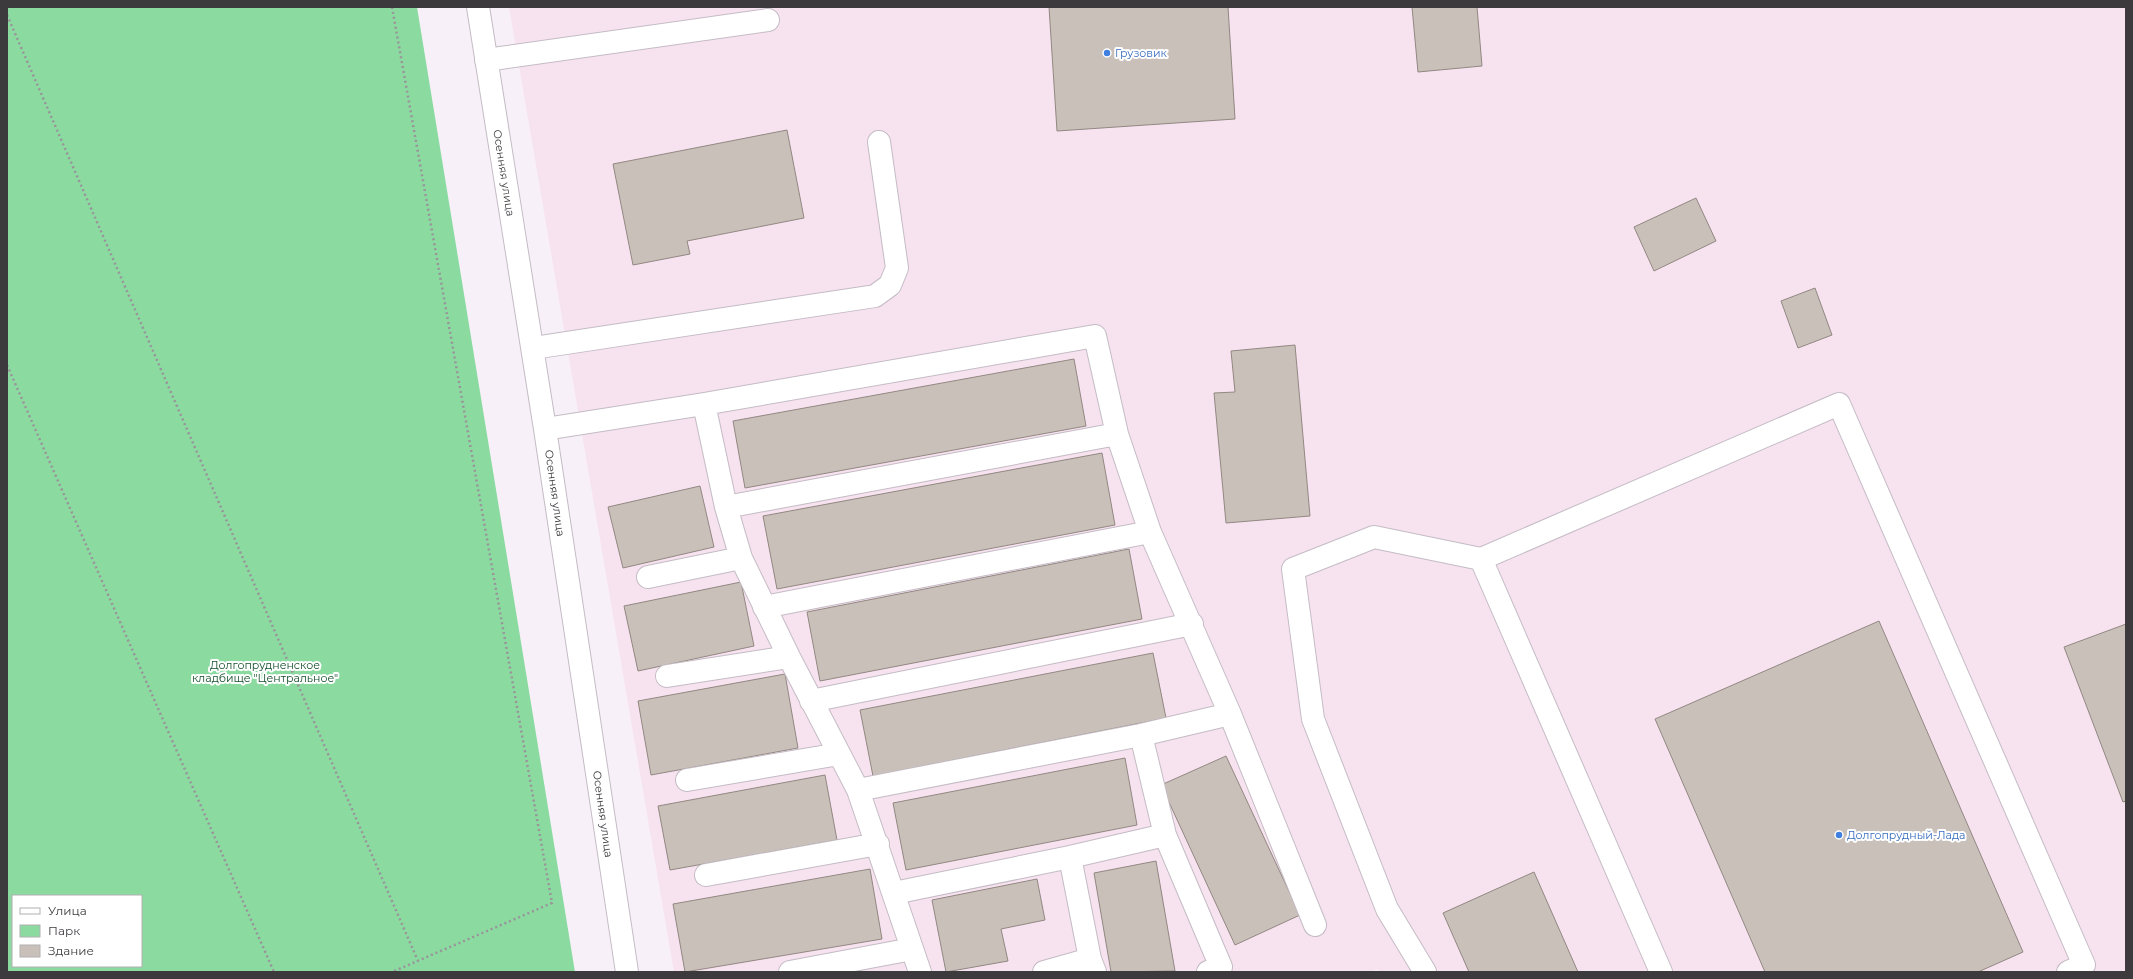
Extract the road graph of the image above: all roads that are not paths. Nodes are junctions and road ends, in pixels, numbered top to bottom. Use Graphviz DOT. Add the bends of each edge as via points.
graph roads {
  1 [pos="478,11"];
  2 [pos="768,20"];
  3 [pos="486,60"];
  4 [pos="879,142"];
  5 [pos="533,348"];
  6 [pos="704,404"];
  7 [pos="545,430"];
  8 [pos="1117,434"];
  9 [pos="726,507"];
  10 [pos="1150,532"];
  11 [pos="741,558"];
  12 [pos="1481,559"];
  13 [pos="648,578"];
  14 [pos="764,607"];
  15 [pos="1192,624"];
  16 [pos="789,657"];
  17 [pos="667,676"];
  18 [pos="811,701"];
  19 [pos="1230,714"];
  20 [pos="1141,735"];
  21 [pos="839,754"];
  22 [pos="687,780"];
  23 [pos="858,790"];
  24 [pos="1165,835"];
  25 [pos="878,844"];
  26 [pos="1070,857"];
  27 [pos="706,875"];
  28 [pos="894,892"];
  29 [pos="1315,925"];
  30 [pos="912,949"];
  31 [pos="1093,966"];
  32 [pos="627,972"];
  33 [pos="790,972"];
  34 [pos="920,972"];
  35 [pos="1044,972"];
  36 [pos="1208,972"];
  37 [pos="1425,972"];
  38 [pos="1661,972"];
  39 [pos="2068,972"];
  1 -- 3 [label="street, Осенняя улица"];
  2 -- 3 [label="street"];
  3 -- 5 [label="street, Осенняя улица"];
  4 -- 5 [label="street" via="897,268 890,285 875,296"];
  5 -- 7 [label="street, Осенняя улица"];
  6 -- 7 [label="street"];
  6 -- 8 [label="street" via="1095,336"];
  6 -- 9 [label="street"];
  7 -- 32 [label="street, Осенняя улица"];
  8 -- 9 [label="street"];
  8 -- 10 [label="street"];
  9 -- 11 [label="street"];
  10 -- 14 [label="street"];
  10 -- 15 [label="street"];
  11 -- 13 [label="street"];
  11 -- 14 [label="street"];
  12 -- 37 [label="street" via="1374,537 1293,569 1312,719 1387,909"];
  12 -- 38 [label="street"];
  12 -- 39 [label="street" via="1839,404 2084,965"];
  14 -- 16 [label="street"];
  15 -- 18 [label="street"];
  15 -- 19 [label="street"];
  16 -- 17 [label="street"];
  16 -- 18 [label="street"];
  18 -- 21 [label="street"];
  19 -- 20 [label="street"];
  19 -- 29 [label="street"];
  20 -- 23 [label="street"];
  20 -- 24 [label="street"];
  21 -- 22 [label="street"];
  21 -- 23 [label="street"];
  23 -- 25 [label="street"];
  24 -- 26 [label="street"];
  24 -- 36 [label="street" via="1221,967"];
  25 -- 27 [label="street"];
  25 -- 28 [label="street"];
  26 -- 28 [label="street"];
  26 -- 31 [label="street"];
  28 -- 30 [label="street"];
  30 -- 33 [label="street"];
  30 -- 34 [label="street"];
  31 -- 35 [label="street"];
}
